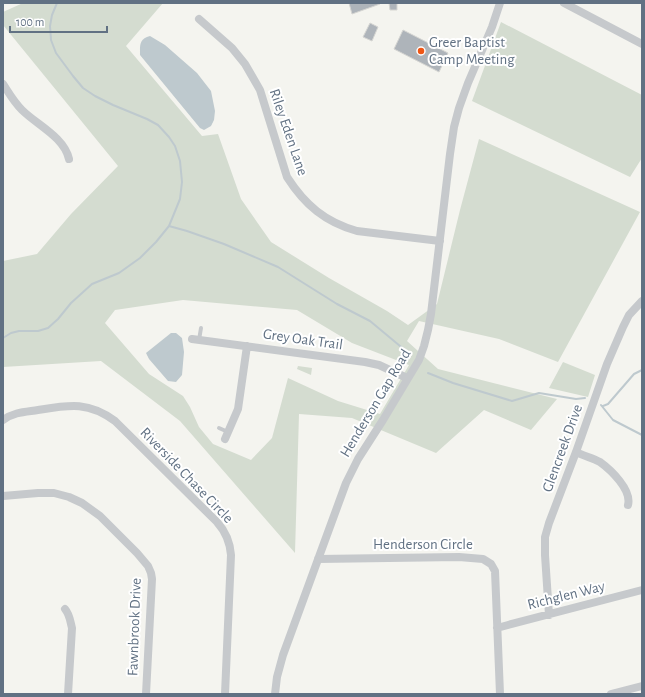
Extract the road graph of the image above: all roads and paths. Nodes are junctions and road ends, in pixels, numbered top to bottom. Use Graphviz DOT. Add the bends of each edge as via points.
graph roads {
  1 [pos="500,3"];
  2 [pos="564,3"];
  3 [pos="199,19"];
  4 [pos="642,43"];
  5 [pos="3,84"];
  6 [pos="69,159"];
  7 [pos="440,241"];
  8 [pos="642,301"];
  9 [pos="201,328"];
  10 [pos="196,339"];
  11 [pos="247,346"];
  12 [pos="407,378"];
  13 [pos="3,420"];
  14 [pos="219,428"];
  15 [pos="227,435"];
  16 [pos="576,452"];
  17 [pos="3,496"];
  18 [pos="628,505"];
  19 [pos="318,558"];
  20 [pos="642,590"];
  21 [pos="65,609"];
  22 [pos="549,614"];
  23 [pos="497,628"];
  24 [pos="642,686"];
  25 [pos="68,694"];
  26 [pos="146,694"];
  27 [pos="224,694"];
  28 [pos="275,694"];
  29 [pos="500,694"];
  30 [pos="611,694"];
  1 -- 7 [label="street, Henderson Gap Road" via="468,83 454,127"];
  2 -- 4 [label="street"];
  3 -- 7 [label="street, Riley Eden Lane" via="232,48 245,64 260,90 287,177 294,189 319,214 357,231"];
  5 -- 6 [label="street" via="20,108 61,143 68,152"];
  7 -- 12 [label="street, Henderson Gap Road" via="428,330 419,360"];
  8 -- 16 [label="street, Glencreek Drive" via="622,327"];
  9 -- 10 [label="lane"];
  10 -- 11 [label="street, Grey Oak Trail"];
  11 -- 12 [label="street, Grey Oak Trail" via="365,362 379,365"];
  11 -- 15 [label="street" via="238,409"];
  12 -- 19 [label="street, Henderson Gap Road" via="350,473"];
  13 -- 27 [label="street, Riverside Chase Circle" via="19,412 64,406 90,408 99,412 114,421 223,529 229,540 231,555"];
  14 -- 15 [label="lane"];
  16 -- 18 [label="street" via="598,462 613,474 624,487"];
  16 -- 22 [label="street, Glencreek Drive" via="544,537"];
  17 -- 26 [label="street, Fawnbrook Drive" via="47,492 76,499 100,516 148,566 152,579"];
  19 -- 23 [label="street, Henderson Circle" via="459,557 486,560 495,571"];
  19 -- 28 [label="street, Henderson Gap Road" via="283,655"];
  20 -- 22 [label="street, Richglen Way"];
  21 -- 25 [label="street" via="72,628"];
  22 -- 23 [label="street, Richglen Way"];
  23 -- 29 [label="street, Henderson Circle"];
  24 -- 30 [label="street"];
}
